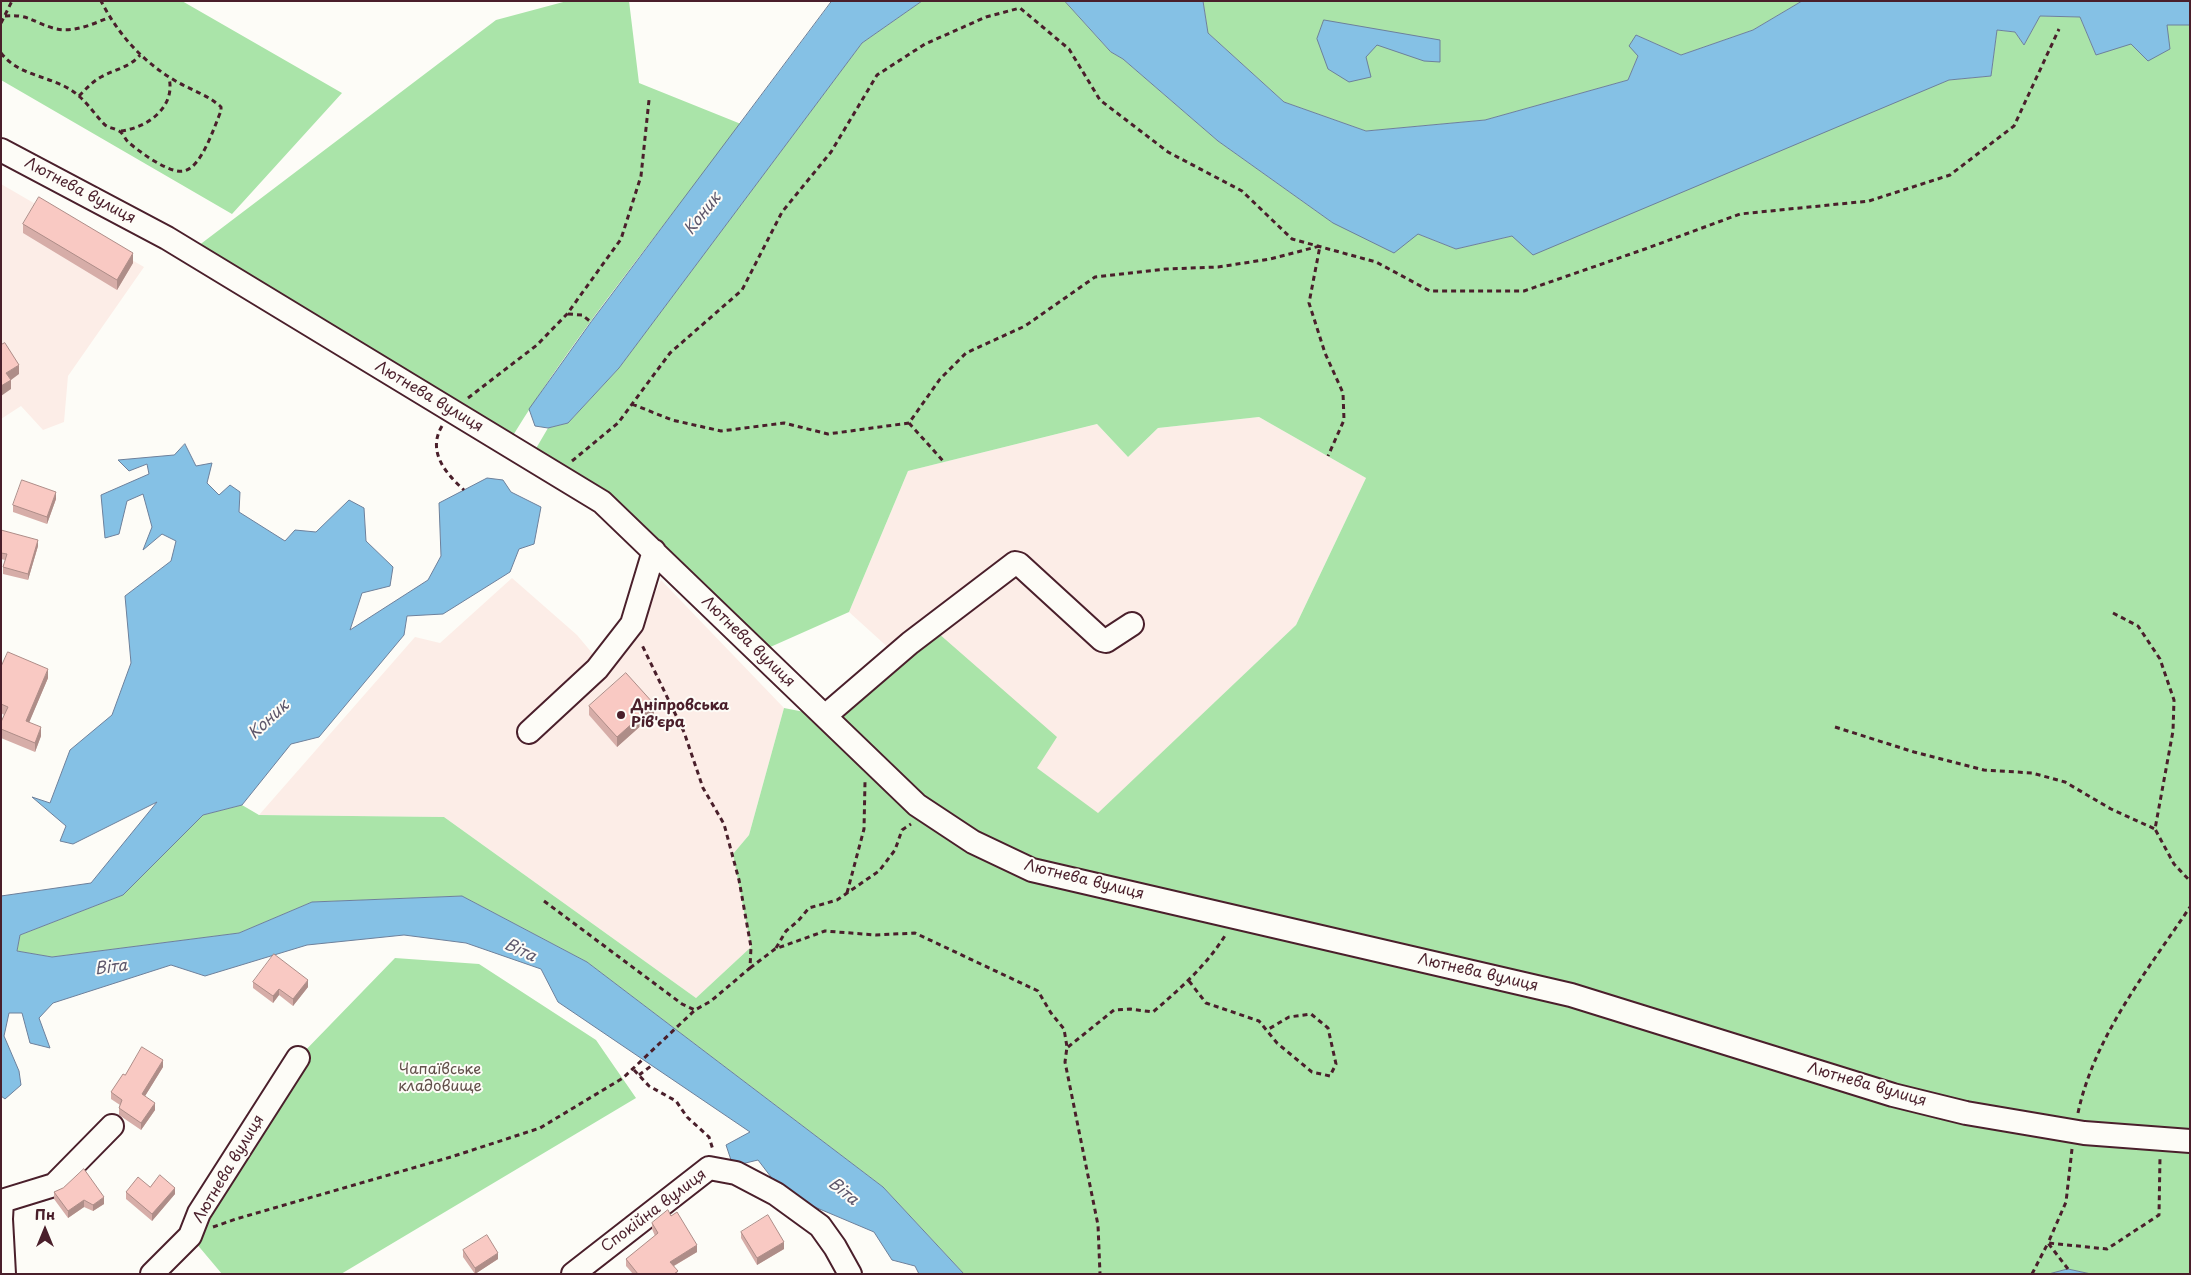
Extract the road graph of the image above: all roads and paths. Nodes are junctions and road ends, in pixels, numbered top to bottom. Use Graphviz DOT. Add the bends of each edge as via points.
graph roads {
  1 [pos="12,1"];
  2 [pos="101,1"];
  3 [pos="4,16"];
  4 [pos="110,17"];
  5 [pos="1,23"];
  6 [pos="2059,29"];
  7 [pos="1,53"];
  8 [pos="140,55"];
  9 [pos="169,77"];
  10 [pos="79,96"];
  11 [pos="649,100"];
  12 [pos="120,131"];
  13 [pos="1,150"];
  14 [pos="1320,246"];
  15 [pos="567,314"];
  16 [pos="591,322"];
  17 [pos="632,404"];
  18 [pos="451,410"];
  19 [pos="909,423"];
  20 [pos="1328,456"];
  21 [pos="944,462"];
  22 [pos="556,474"];
  23 [pos="464,490"];
  24 [pos="654,551"];
  25 [pos="2113,613"];
  26 [pos="632,624"];
  27 [pos="1132,624"];
  28 [pos="825,716"];
  29 [pos="1835,728"];
  30 [pos="529,732"];
  31 [pos="866,755"];
  32 [pos="942,822"];
  33 [pos="2155,829"];
  34 [pos="2190,882"];
  35 [pos="847,894"];
  36 [pos="544,901"];
  37 [pos="2190,907"];
  38 [pos="1238,916"];
  39 [pos="775,949"];
  40 [pos="750,968"];
  41 [pos="1189,981"];
  42 [pos="695,1010"];
  43 [pos="1267,1030"];
  44 [pos="1067,1047"];
  45 [pos="298,1058"];
  46 [pos="651,1066"];
  47 [pos="634,1070"];
  48 [pos="639,1075"];
  49 [pos="112,1126"];
  50 [pos="2074,1132"];
  51 [pos="2158,1139"];
  52 [pos="2190,1141"];
  53 [pos="709,1168"];
  54 [pos="1,1219"];
  55 [pos="190,1236"];
  56 [pos="2048,1243"];
  57 [pos="2068,1269"];
  58 [pos="4,1274"];
  59 [pos="152,1274"];
  60 [pos="573,1274"];
  61 [pos="850,1274"];
  62 [pos="1100,1274"];
  63 [pos="2032,1274"];
  1 -- 3 [label="path"];
  2 -- 4 [label="path"];
  3 -- 4 [label="path" via="28,17 54,29 65,30"];
  3 -- 5 [label="path"];
  4 -- 8 [label="path" via="124,39"];
  6 -- 14 [label="path" via="2014,126 1950,175 1869,201 1740,214 1524,291 1430,291 1376,262"];
  7 -- 10 [label="path" via="9,63 67,87"];
  8 -- 9 [label="path"];
  8 -- 10 [label="path" via="132,64 91,84"];
  9 -- 12 [label="path" via="170,96 157,115 137,128"];
  9 -- 12 [label="path" via="222,106 195,166 177,172 168,169 127,141"];
  10 -- 12 [label="path" via="106,126"];
  11 -- 15 [label="path" via="641,176 621,239"];
  13 -- 18 [label="street, Лютнева вулиця" via="167,238"];
  14 -- 17 [label="path" via="1292,239 1242,191 1168,152 1100,100 1069,49 1020,8 986,17 925,44 877,75 831,152 782,212 742,290 670,353"];
  14 -- 19 [label="path" via="1270,259 1218,267 1095,277 1025,326 966,353 940,379"];
  14 -- 20 [label="path" via="1309,303 1325,353 1343,393 1344,420"];
  15 -- 16 [label="path" via="582,315"];
  15 -- 18 [label="path" via="537,345"];
  17 -- 19 [label="path" via="672,420 721,431 784,423 828,434"];
  17 -- 22 [label="path" via="618,423"];
  18 -- 22 [label="street, Лютнева вулиця"];
  18 -- 23 [label="path" via="438,432 435,451 450,478"];
  19 -- 21 [label="path"];
  22 -- 24 [label="street, Лютнева вулиця" via="602,502"];
  24 -- 26 [label="street"];
  24 -- 28 [label="street, Лютнева вулиця"];
  25 -- 33 [label="path" via="2138,626 2160,659 2174,700 2173,731"];
  26 -- 30 [label="street" via="597,669"];
  26 -- 40 [label="path" via="684,732 703,788 724,824 751,947"];
  27 -- 28 [label="street" via="1106,641 1102,640 1019,564 1015,564 910,643"];
  28 -- 31 [label="street, Лютнева вулиця"];
  29 -- 33 [label="path" via="1984,770 2032,773 2066,782 2111,809"];
  31 -- 32 [label="street, Лютнева вулиця" via="917,805"];
  31 -- 35 [label="path" via="864,829"];
  32 -- 35 [label="path" via="927,826 919,822 902,830 895,850 879,871"];
  32 -- 38 [label="street, Лютнева вулиця" via="973,842 1032,870"];
  33 -- 34 [label="path" via="2174,864"];
  35 -- 39 [label="path" via="809,908 786,931"];
  36 -- 42 [label="path" via="682,1004"];
  37 -- 50 [label="path" via="2118,1016 2084,1085"];
  38 -- 41 [label="path" via="1213,955"];
  38 -- 50 [label="street, Лютнева вулиця" via="1571,995 1893,1095 1966,1113"];
  39 -- 40 [label="path"];
  39 -- 44 [label="path" via="825,931 915,934 1038,991 1064,1029"];
  40 -- 42 [label="path" via="711,1001"];
  41 -- 43 [label="path" via="1206,1003 1259,1021"];
  41 -- 44 [label="path" via="1153,1012 1114,1010"];
  42 -- 47 [label="path"];
  43 -- 43 [label="path" via="1312,1072 1330,1076 1336,1064 1328,1028 1311,1014 1289,1017"];
  44 -- 62 [label="path" via="1065,1062 1098,1225"];
  45 -- 55 [label="street, Лютнева вулиця" via="199,1214"];
  46 -- 48 [label="path"];
  47 -- 48 [label="path"];
  47 -- 55 [label="path" via="540,1128 442,1160 236,1219"];
  48 -- 53 [label="path" via="649,1086 676,1101 687,1117 709,1137 713,1151"];
  49 -- 54 [label="street" via="54,1185 2,1201"];
  50 -- 51 [label="street, Лютнева вулиця"];
  50 -- 56 [label="path" via="2066,1202"];
  51 -- 52 [label="street, Лютнева вулиця"];
  51 -- 56 [label="path" via="2159,1216 2107,1249"];
  53 -- 60 [label="street, Спокійна вулиця"];
  53 -- 61 [label="street, Спокійна вулиця" via="736,1174 776,1194 820,1226"];
  54 -- 58 [label="street"];
  55 -- 59 [label="street, Лютнева вулиця"];
  56 -- 57 [label="path"];
  56 -- 63 [label="path"];
}
